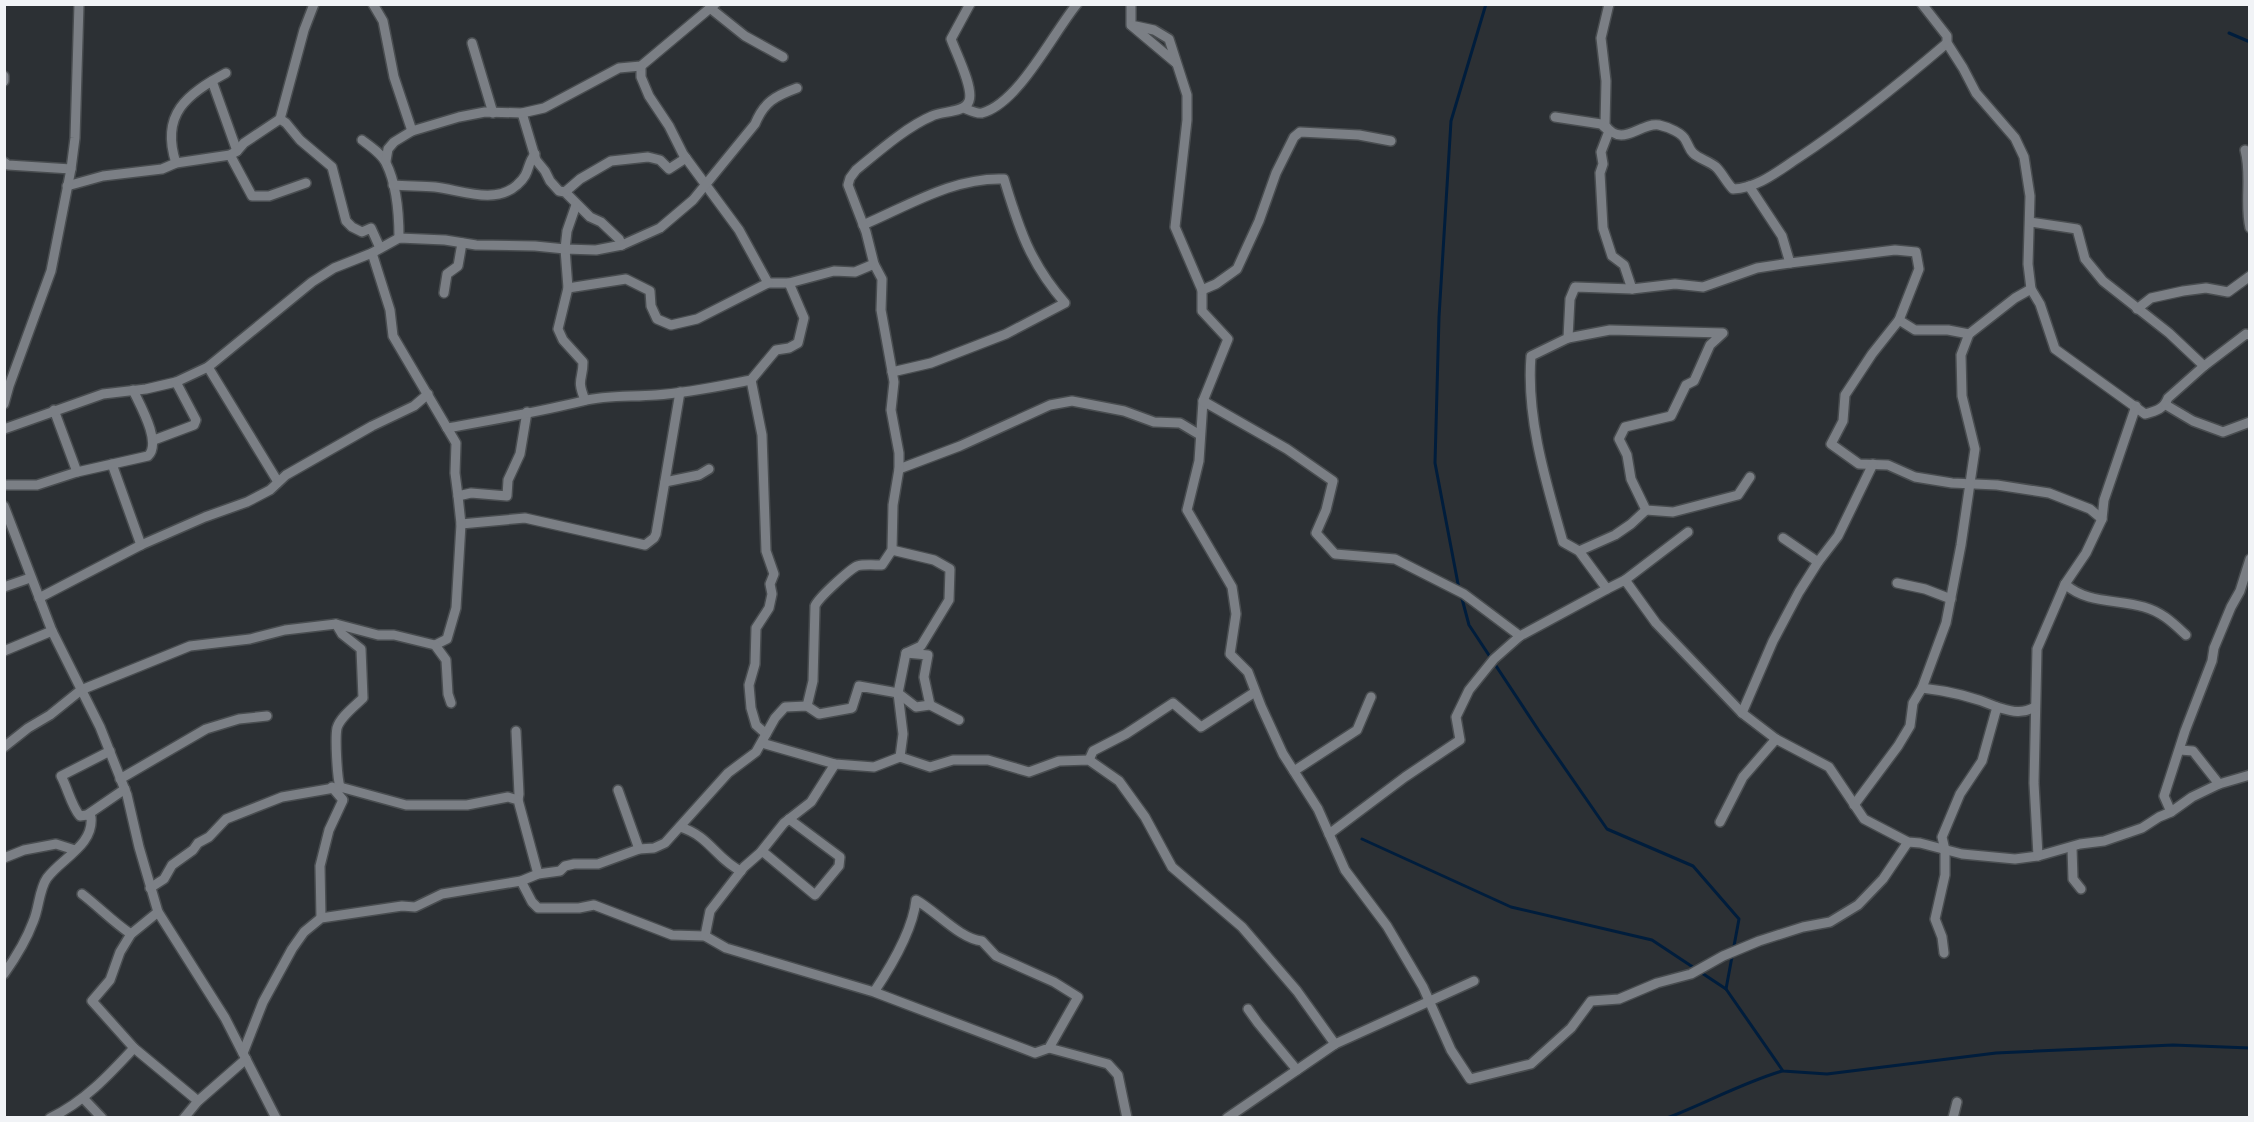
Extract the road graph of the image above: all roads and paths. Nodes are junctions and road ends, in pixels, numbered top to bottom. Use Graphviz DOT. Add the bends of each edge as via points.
graph roads {
  1 [pos="79,4"];
  2 [pos="314,4"];
  3 [pos="373,4"];
  4 [pos="970,4"];
  5 [pos="1077,4"];
  6 [pos="1131,4"];
  7 [pos="1609,4"];
  8 [pos="1922,4"];
  9 [pos="712,7"];
  10 [pos="1131,25"];
  11 [pos="472,43"];
  12 [pos="1947,43"];
  13 [pos="783,57"];
  14 [pos="1176,63"];
  15 [pos="641,66"];
  16 [pos="226,73"];
  17 [pos="4,76"];
  18 [pos="4,81"];
  19 [pos="212,81"];
  20 [pos="797,88"];
  21 [pos="964,108"];
  22 [pos="493,113"];
  23 [pos="522,113"];
  24 [pos="1555,117"];
  25 [pos="280,119"];
  26 [pos="1609,130"];
  27 [pos="412,131"];
  28 [pos="363,140"];
  29 [pos="1391,141"];
  30 [pos="2245,150"];
  31 [pos="234,153"];
  32 [pos="535,154"];
  33 [pos="686,158"];
  34 [pos="386,161"];
  35 [pos="4,162"];
  36 [pos="176,162"];
  37 [pos="71,169"];
  38 [pos="306,183"];
  39 [pos="705,184"];
  40 [pos="393,185"];
  41 [pos="67,186"];
  42 [pos="1749,186"];
  43 [pos="565,192"];
  44 [pos="576,205"];
  45 [pos="2030,222"];
  46 [pos="863,225"];
  47 [pos="2250,228"];
  48 [pos="399,238"];
  49 [pos="462,243"];
  50 [pos="622,245"];
  51 [pos="565,249"];
  52 [pos="376,251"];
  53 [pos="1790,263"];
  54 [pos="874,264"];
  55 [pos="2250,276"];
  56 [pos="768,283"];
  57 [pos="789,283"];
  58 [pos="568,288"];
  59 [pos="1632,289"];
  60 [pos="2031,289"];
  61 [pos="1202,290"];
  62 [pos="444,293"];
  63 [pos="2137,309"];
  64 [pos="1899,320"];
  65 [pos="1970,334"];
  66 [pos="2250,335"];
  67 [pos="1568,338"];
  68 [pos="2204,366"];
  69 [pos="208,368"];
  70 [pos="892,372"];
  71 [pos="752,380"];
  72 [pos="176,382"];
  73 [pos="7,387"];
  74 [pos="133,390"];
  75 [pos="680,393"];
  76 [pos="428,394"];
  77 [pos="585,400"];
  78 [pos="1203,401"];
  79 [pos="4,404"];
  80 [pos="2166,405"];
  81 [pos="2136,406"];
  82 [pos="54,410"];
  83 [pos="527,412"];
  84 [pos="2250,422"];
  85 [pos="447,428"];
  86 [pos="4,429"];
  87 [pos="1200,435"];
  88 [pos="154,440"];
  89 [pos="112,464"];
  90 [pos="1873,464"];
  91 [pos="709,469"];
  92 [pos="899,469"];
  93 [pos="77,472"];
  94 [pos="1750,477"];
  95 [pos="278,482"];
  96 [pos="665,482"];
  97 [pos="1970,484"];
  98 [pos="4,485"];
  99 [pos="458,496"];
  100 [pos="4,506"];
  101 [pos="1647,510"];
  102 [pos="2102,519"];
  103 [pos="461,524"];
  104 [pos="1688,532"];
  105 [pos="1783,538"];
  106 [pos="141,545"];
  107 [pos="892,550"];
  108 [pos="1579,551"];
  109 [pos="2250,559"];
  110 [pos="1818,562"];
  111 [pos="30,578"];
  112 [pos="1625,580"];
  113 [pos="1897,583"];
  114 [pos="2065,584"];
  115 [pos="4,587"];
  116 [pos="1607,590"];
  117 [pos="39,598"];
  118 [pos="1951,599"];
  119 [pos="336,624"];
  120 [pos="52,631"];
  121 [pos="2186,635"];
  122 [pos="1520,636"];
  123 [pos="435,645"];
  124 [pos="4,651"];
  125 [pos="906,653"];
  126 [pos="1922,688"];
  127 [pos="81,690"];
  128 [pos="1255,692"];
  129 [pos="898,693"];
  130 [pos="1371,697"];
  131 [pos="451,703"];
  132 [pos="930,705"];
  133 [pos="807,706"];
  134 [pos="1997,707"];
  135 [pos="2035,707"];
  136 [pos="1742,713"];
  137 [pos="267,716"];
  138 [pos="959,720"];
  139 [pos="516,731"];
  140 [pos="764,738"];
  141 [pos="1776,739"];
  142 [pos="4,747"];
  143 [pos="2180,750"];
  144 [pos="110,751"];
  145 [pos="900,757"];
  146 [pos="1089,760"];
  147 [pos="835,764"];
  148 [pos="1293,771"];
  149 [pos="2248,775"];
  150 [pos="120,779"];
  151 [pos="2219,784"];
  152 [pos="2250,786"];
  153 [pos="336,787"];
  154 [pos="125,789"];
  155 [pos="618,790"];
  156 [pos="518,800"];
  157 [pos="1854,806"];
  158 [pos="2171,812"];
  159 [pos="87,815"];
  160 [pos="789,819"];
  161 [pos="1720,822"];
  162 [pos="680,827"];
  163 [pos="1329,834"];
  164 [pos="1908,842"];
  165 [pos="2072,848"];
  166 [pos="639,849"];
  167 [pos="75,850"];
  168 [pos="1945,850"];
  169 [pos="762,851"];
  170 [pos="2038,856"];
  171 [pos="4,858"];
  172 [pos="741,871"];
  173 [pos="538,874"];
  174 [pos="521,881"];
  175 [pos="150,888"];
  176 [pos="2081,889"];
  177 [pos="82,894"];
  178 [pos="158,912"];
  179 [pos="321,918"];
  180 [pos="131,934"];
  181 [pos="705,936"];
  182 [pos="1944,953"];
  183 [pos="4,975"];
  184 [pos="1474,981"];
  185 [pos="874,992"];
  186 [pos="1428,1001"];
  187 [pos="1248,1009"];
  188 [pos="1335,1044"];
  189 [pos="134,1048"];
  190 [pos="1049,1048"];
  191 [pos="245,1056"];
  192 [pos="1297,1070"];
  193 [pos="83,1098"];
  194 [pos="198,1101"];
  195 [pos="1957,1102"];
  196 [pos="50,1118"];
  197 [pos="102,1118"];
  198 [pos="184,1118"];
  199 [pos="276,1118"];
  200 [pos="1127,1118"];
  201 [pos="1227,1118"];
  202 [pos="1953,1118"];
  1 -- 37 [label="street"];
  2 -- 25 [label="street"];
  3 -- 27 [label="street" via="383,21 394,77"];
  4 -- 21 [label="street" via="951,39 969,87 970,99"];
  5 -- 21 [label="street" via="1047,49 1000,103 982,113"];
  6 -- 10 [label="street"];
  7 -- 26 [label="street" via="1601,38 1606,81 1604,117"];
  8 -- 12 [label="street" via="1947,36"];
  9 -- 13 [label="street" via="745,36"];
  9 -- 15 [label="street"];
  10 -- 14 [label="street"];
  10 -- 14 [label="street" via="1154,30 1169,39"];
  11 -- 22 [label="street"];
  12 -- 42 [label="street" via="1831,136"];
  12 -- 45 [label="street" via="1976,93 2015,138 2024,157"];
  14 -- 61 [label="street" via="1187,94 1187,120 1175,227"];
  15 -- 23 [label="street" via="619,68 544,108"];
  15 -- 33 [label="street" via="640,77 649,96"];
  16 -- 19 [label="street"];
  17 -- 18 [label="street"];
  19 -- 31 [label="street"];
  19 -- 36 [label="street" via="177,109 171,146"];
  20 -- 39 [label="street" via="761,109 755,124"];
  21 -- 46 [label="street" via="922,120 856,170 848,185"];
  22 -- 23 [label="street"];
  22 -- 27 [label="street" via="459,117"];
  23 -- 32 [label="street"];
  24 -- 26 [label="street" via="1601,124"];
  25 -- 31 [label="street"];
  25 -- 52 [label="street" via="332,167 346,221 362,232 371,228"];
  26 -- 42 [label="street" via="1627,135 1655,125 1675,131 1686,139 1695,155 1716,167 1733,189"];
  26 -- 59 [label="street" via="1601,152 1603,228 1612,256 1624,265"];
  27 -- 34 [label="street" via="394,142"];
  28 -- 34 [label="street"];
  29 -- 61 [label="street" via="1300,132 1276,173 1236,269"];
  30 -- 47 [label="street" via="2249,165"];
  31 -- 36 [label="street"];
  31 -- 38 [label="street" via="252,196 269,196"];
  32 -- 40 [label="street" via="528,174 502,194"];
  32 -- 43 [label="street" via="550,181"];
  33 -- 39 [label="street"];
  33 -- 43 [label="street" via="669,169 660,160 648,158 611,161"];
  34 -- 40 [label="street"];
  35 -- 37 [label="street"];
  36 -- 41 [label="street" via="162,169 103,176"];
  37 -- 41 [label="street"];
  39 -- 50 [label="street" via="693,200 660,228"];
  39 -- 56 [label="street" via="739,230"];
  40 -- 48 [label="street"];
  41 -- 73 [label="street" via="51,271"];
  42 -- 53 [label="street" via="1782,236"];
  43 -- 44 [label="street"];
  44 -- 50 [label="street" via="601,222"];
  44 -- 51 [label="street"];
  45 -- 60 [label="street"];
  45 -- 63 [label="street" via="2077,229 2085,259 2103,281"];
  46 -- 54 [label="street"];
  46 -- 70 [label="street" via="924,196 982,178 1004,179 1035,263 1065,303 1006,334 931,363"];
  48 -- 49 [label="street"];
  48 -- 52 [label="street"];
  49 -- 51 [label="street"];
  49 -- 62 [label="street" via="458,266 447,274"];
  50 -- 51 [label="street" via="596,250"];
  51 -- 58 [label="street"];
  52 -- 69 [label="street" via="334,268 298,292"];
  52 -- 76 [label="street" via="393,336"];
  53 -- 59 [label="street" via="1757,267 1703,287 1675,284"];
  53 -- 64 [label="street" via="1895,250 1916,252 1919,269"];
  54 -- 57 [label="street" via="855,272 834,271"];
  54 -- 70 [label="street" via="882,279 881,310"];
  55 -- 63 [label="street" via="2228,292 2206,288 2183,291 2151,298"];
  56 -- 57 [label="street"];
  56 -- 58 [label="street" via="697,319 671,325 657,319 650,291 626,279"];
  57 -- 71 [label="street" via="804,318 798,343 776,350"];
  58 -- 77 [label="street" via="558,329 583,362 579,382"];
  59 -- 67 [label="street" via="1575,287 1570,299"];
  60 -- 65 [label="street"];
  60 -- 81 [label="street" via="2055,349"];
  61 -- 78 [label="street" via="1202,311 1228,339"];
  63 -- 68 [label="street"];
  64 -- 65 [label="street" via="1915,330"];
  64 -- 90 [label="street" via="1845,395 1843,421 1831,444 1859,464"];
  65 -- 97 [label="street" via="1961,365 1962,396 1975,449"];
  66 -- 68 [label="street" via="2246,334"];
  67 -- 101 [label="street" via="1610,330 1723,333 1710,345 1694,381 1686,385 1671,416 1625,427 1619,439 1631,479"];
  67 -- 108 [label="street" via="1531,356 1528,385 1547,485 1563,542"];
  68 -- 80 [label="street" via="2168,398"];
  69 -- 72 [label="street"];
  69 -- 95 [label="street"];
  70 -- 92 [label="street" via="891,410"];
  71 -- 75 [label="street"];
  71 -- 140 [label="street" via="762,435 766,551 774,574 769,608 756,628 755,664 749,685 751,708"];
  72 -- 74 [label="street"];
  72 -- 88 [label="street" via="195,425"];
  73 -- 79 [label="street"];
  74 -- 82 [label="street" via="103,394"];
  74 -- 88 [label="street"];
  75 -- 77 [label="street"];
  75 -- 96 [label="street"];
  76 -- 85 [label="street"];
  76 -- 95 [label="street" via="414,406 348,439"];
  77 -- 83 [label="street"];
  78 -- 87 [label="street"];
  78 -- 122 [label="street" via="1287,449 1333,481 1317,533 1335,554 1395,559 1460,593"];
  80 -- 81 [label="street" via="2145,414"];
  80 -- 84 [label="street" via="2223,432"];
  81 -- 102 [label="street" via="2104,500"];
  82 -- 86 [label="street"];
  82 -- 93 [label="street"];
  83 -- 85 [label="street"];
  83 -- 99 [label="street" via="507,496"];
  85 -- 99 [label="street" via="456,442"];
  87 -- 92 [label="street" via="1180,423 1154,422 1124,411 1072,401 1050,405"];
  87 -- 128 [label="street" via="1199,460 1187,510 1232,587 1236,614 1230,654 1248,672"];
  88 -- 89 [label="street" via="148,456"];
  89 -- 93 [label="street"];
  89 -- 106 [label="street"];
  90 -- 97 [label="street" via="1888,465 1915,477"];
  90 -- 110 [label="street" via="1838,536"];
  91 -- 96 [label="street"];
  92 -- 107 [label="street"];
  93 -- 98 [label="street" via="37,485"];
  94 -- 101 [label="street" via="1738,495 1673,512"];
  95 -- 106 [label="street" via="247,502"];
  96 -- 103 [label="street" via="656,534 645,545 525,518"];
  97 -- 102 [label="street" via="2049,493 2090,509"];
  97 -- 118 [label="street"];
  99 -- 103 [label="street"];
  100 -- 111 [label="street"];
  101 -- 108 [label="street" via="1615,535"];
  102 -- 114 [label="street"];
  103 -- 123 [label="street" via="456,608 447,639"];
  104 -- 112 [label="street"];
  105 -- 110 [label="street"];
  106 -- 117 [label="street"];
  107 -- 125 [label="street" via="934,560 950,569 950,600 921,646"];
  107 -- 133 [label="street" via="882,565 858,566 817,601 813,681"];
  108 -- 116 [label="street"];
  109 -- 143 [label="street" via="2214,648"];
  110 -- 136 [label="street" via="1773,641"];
  111 -- 115 [label="street"];
  111 -- 117 [label="street"];
  112 -- 116 [label="street"];
  112 -- 136 [label="street" via="1656,622"];
  113 -- 118 [label="street"];
  114 -- 121 [label="street" via="2074,592 2099,600 2144,607 2173,621"];
  114 -- 135 [label="street" via="2037,649"];
  116 -- 122 [label="street"];
  117 -- 120 [label="street"];
  118 -- 126 [label="street"];
  119 -- 123 [label="street"];
  119 -- 127 [label="street" via="183,648"];
  119 -- 153 [label="street" via="361,649 363,698 342,718 337,729"];
  120 -- 124 [label="street"];
  120 -- 127 [label="street"];
  122 -- 163 [label="street" via="1492,661 1469,690 1456,717 1460,740"];
  123 -- 131 [label="street" via="446,660"];
  125 -- 129 [label="street"];
  125 -- 132 [label="street" via="928,655 924,677"];
  126 -- 134 [label="street" via="1972,696"];
  126 -- 157 [label="street" via="1913,703 1910,726"];
  127 -- 142 [label="street"];
  127 -- 144 [label="street"];
  128 -- 146 [label="street" via="1202,727 1173,703 1093,751"];
  128 -- 148 [label="street"];
  129 -- 132 [label="street" via="916,707"];
  129 -- 133 [label="street" via="859,686 852,708 819,714"];
  129 -- 145 [label="street" via="903,734"];
  130 -- 148 [label="street" via="1357,730"];
  132 -- 138 [label="street"];
  133 -- 140 [label="street" via="784,707"];
  134 -- 135 [label="street" via="2019,713"];
  134 -- 168 [label="street" via="1982,761 1960,794 1942,837"];
  135 -- 170 [label="street"];
  136 -- 141 [label="street"];
  137 -- 150 [label="street" via="206,729"];
  139 -- 156 [label="street"];
  140 -- 147 [label="street"];
  140 -- 162 [label="street" via="756,752 728,772"];
  141 -- 157 [label="street" via="1829,767"];
  141 -- 161 [label="street" via="1743,777"];
  143 -- 151 [label="street" via="2193,751"];
  143 -- 158 [label="street" via="2164,796"];
  144 -- 150 [label="street"];
  144 -- 159 [label="street" via="61,776 73,807 80,816"];
  145 -- 146 [label="street" via="930,767 953,760 988,760 1029,772 1059,762"];
  145 -- 147 [label="street" via="874,768"];
  146 -- 188 [label="street" via="1119,781 1145,817 1172,867 1242,927 1298,990"];
  147 -- 160 [label="street" via="811,802"];
  148 -- 163 [label="street"];
  149 -- 151 [label="street"];
  149 -- 152 [label="street"];
  150 -- 154 [label="street"];
  151 -- 158 [label="street"];
  153 -- 156 [label="street" via="406,805 467,805 508,797"];
  153 -- 175 [label="street" via="282,797 226,819"];
  153 -- 179 [label="street" via="343,800 329,830 320,866"];
  154 -- 159 [label="street"];
  154 -- 175 [label="street"];
  155 -- 166 [label="street"];
  156 -- 173 [label="street"];
  157 -- 164 [label="street" via="1864,819"];
  158 -- 165 [label="street" via="2133,832"];
  159 -- 167 [label="street" via="92,826 85,842"];
  160 -- 169 [label="street"];
  160 -- 169 [label="street" via="840,857 839,866 815,895"];
  162 -- 166 [label="street" via="665,843"];
  162 -- 172 [label="street" via="703,838 729,866"];
  163 -- 186 [label="street" via="1345,870 1387,926"];
  164 -- 168 [label="street"];
  164 -- 186 [label="street" via="1883,879 1858,905 1830,922 1803,927 1723,956 1691,974 1619,999 1591,1001 1571,1028 1531,1064 1470,1078 1451,1050"];
  165 -- 170 [label="street"];
  165 -- 176 [label="street" via="2073,879"];
  166 -- 173 [label="street" via="598,864 574,864"];
  167 -- 171 [label="street" via="56,844"];
  167 -- 183 [label="street" via="46,880 34,920"];
  168 -- 170 [label="street" via="2015,859"];
  168 -- 182 [label="street" via="1945,875 1935,919"];
  169 -- 172 [label="street"];
  172 -- 181 [label="street" via="710,911"];
  173 -- 174 [label="street"];
  174 -- 179 [label="street" via="442,894 415,908 402,906"];
  174 -- 181 [label="street" via="538,908 594,905 672,935"];
  175 -- 178 [label="street"];
  177 -- 180 [label="street"];
  178 -- 180 [label="street"];
  178 -- 191 [label="street"];
  179 -- 191 [label="street" via="292,949 263,1002"];
  180 -- 189 [label="street" via="110,980 92,1002"];
  181 -- 185 [label="street" via="732,950"];
  184 -- 186 [label="street"];
  185 -- 190 [label="street" via="1035,1053"];
  185 -- 190 [label="street" via="889,970 916,900 970,939 982,941 996,956 1078,997"];
  186 -- 188 [label="street"];
  187 -- 192 [label="street"];
  188 -- 192 [label="street"];
  189 -- 193 [label="street"];
  189 -- 194 [label="street"];
  190 -- 200 [label="street" via="1108,1065 1118,1075"];
  191 -- 194 [label="street"];
  191 -- 199 [label="street"];
  192 -- 201 [label="street"];
  193 -- 196 [label="street"];
  193 -- 197 [label="street"];
  194 -- 198 [label="street"];
  195 -- 202 [label="street"];
}
